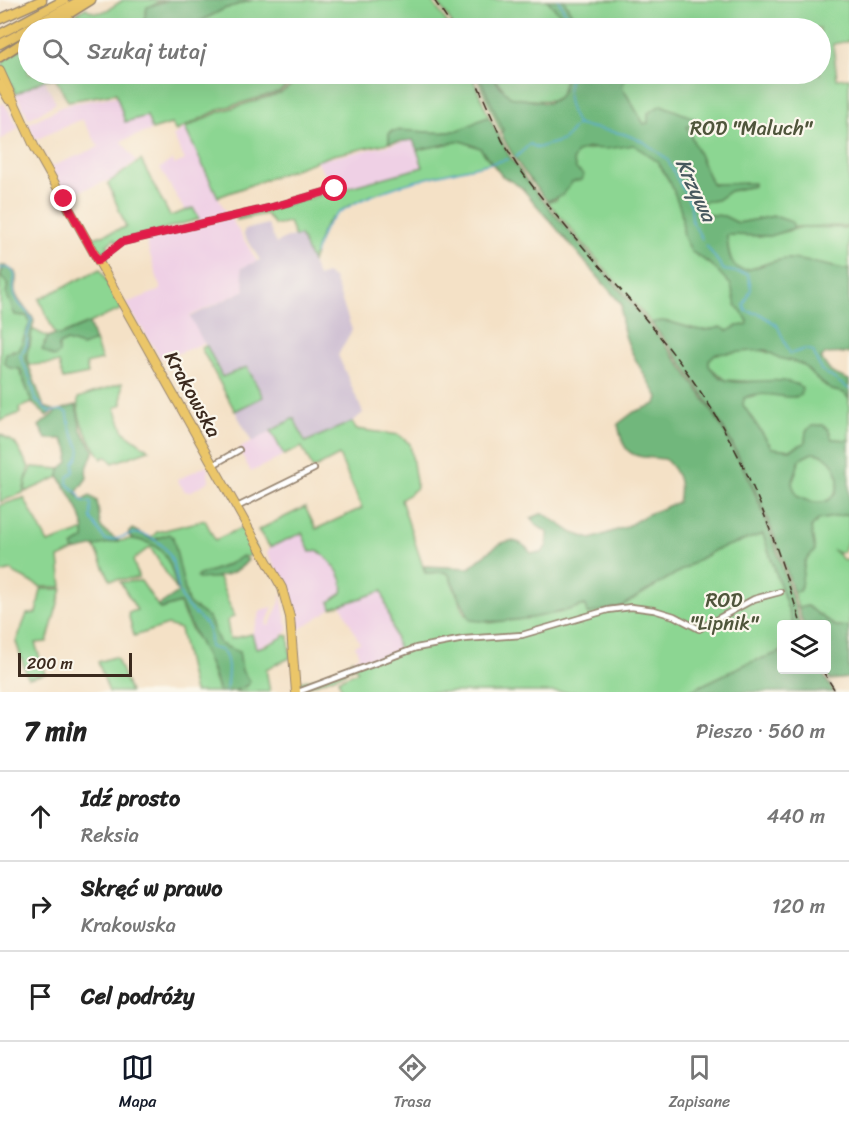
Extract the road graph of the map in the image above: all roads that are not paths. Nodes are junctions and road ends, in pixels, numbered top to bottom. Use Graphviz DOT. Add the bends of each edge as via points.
graph roads {
  1 [pos="42,0"];
  2 [pos="64,0"];
  3 [pos="81,0"];
  4 [pos="91,0"];
  5 [pos="30,18"];
  6 [pos="49,18"];
  7 [pos="62,18"];
  8 [pos="0,19"];
  9 [pos="18,24"];
  10 [pos="0,34"];
  11 [pos="18,35"];
  12 [pos="0,44"];
  13 [pos="18,45"];
  14 [pos="0,57"];
  15 [pos="0,71"];
  16 [pos="0,85"];
  17 [pos="24,125"];
  18 [pos="335,189"];
  19 [pos="98,261"];
  20 [pos="239,450"];
  21 [pos="213,465"];
  22 [pos="314,469"];
  23 [pos="237,507"];
  24 [pos="780,592"];
  25 [pos="297,692"];
  1 -- 8 [label="highway"];
  2 -- 5 [label="highway"];
  3 -- 6 [label="highway"];
  4 -- 7 [label="highway"];
  9 -- 10 [label="highway"];
  11 -- 12 [label="highway"];
  13 -- 14 [label="highway"];
  15 -- 17 [label="main road, Krakowska"];
  16 -- 17 [label="main road, Krakowska"];
  17 -- 19 [label="main road, Krakowska"];
  18 -- 19 [label="street" via="122,242"];
  19 -- 21 [label="main road, Krakowska"];
  20 -- 21 [label="street"];
  21 -- 23 [label="main road, Krakowska"];
  22 -- 23 [label="street"];
  23 -- 25 [label="main road, Krakowska" via="285,595"];
  24 -- 25 [label="street" via="754,599 699,628 664,612 631,607 595,613 522,636 430,645"];
}
